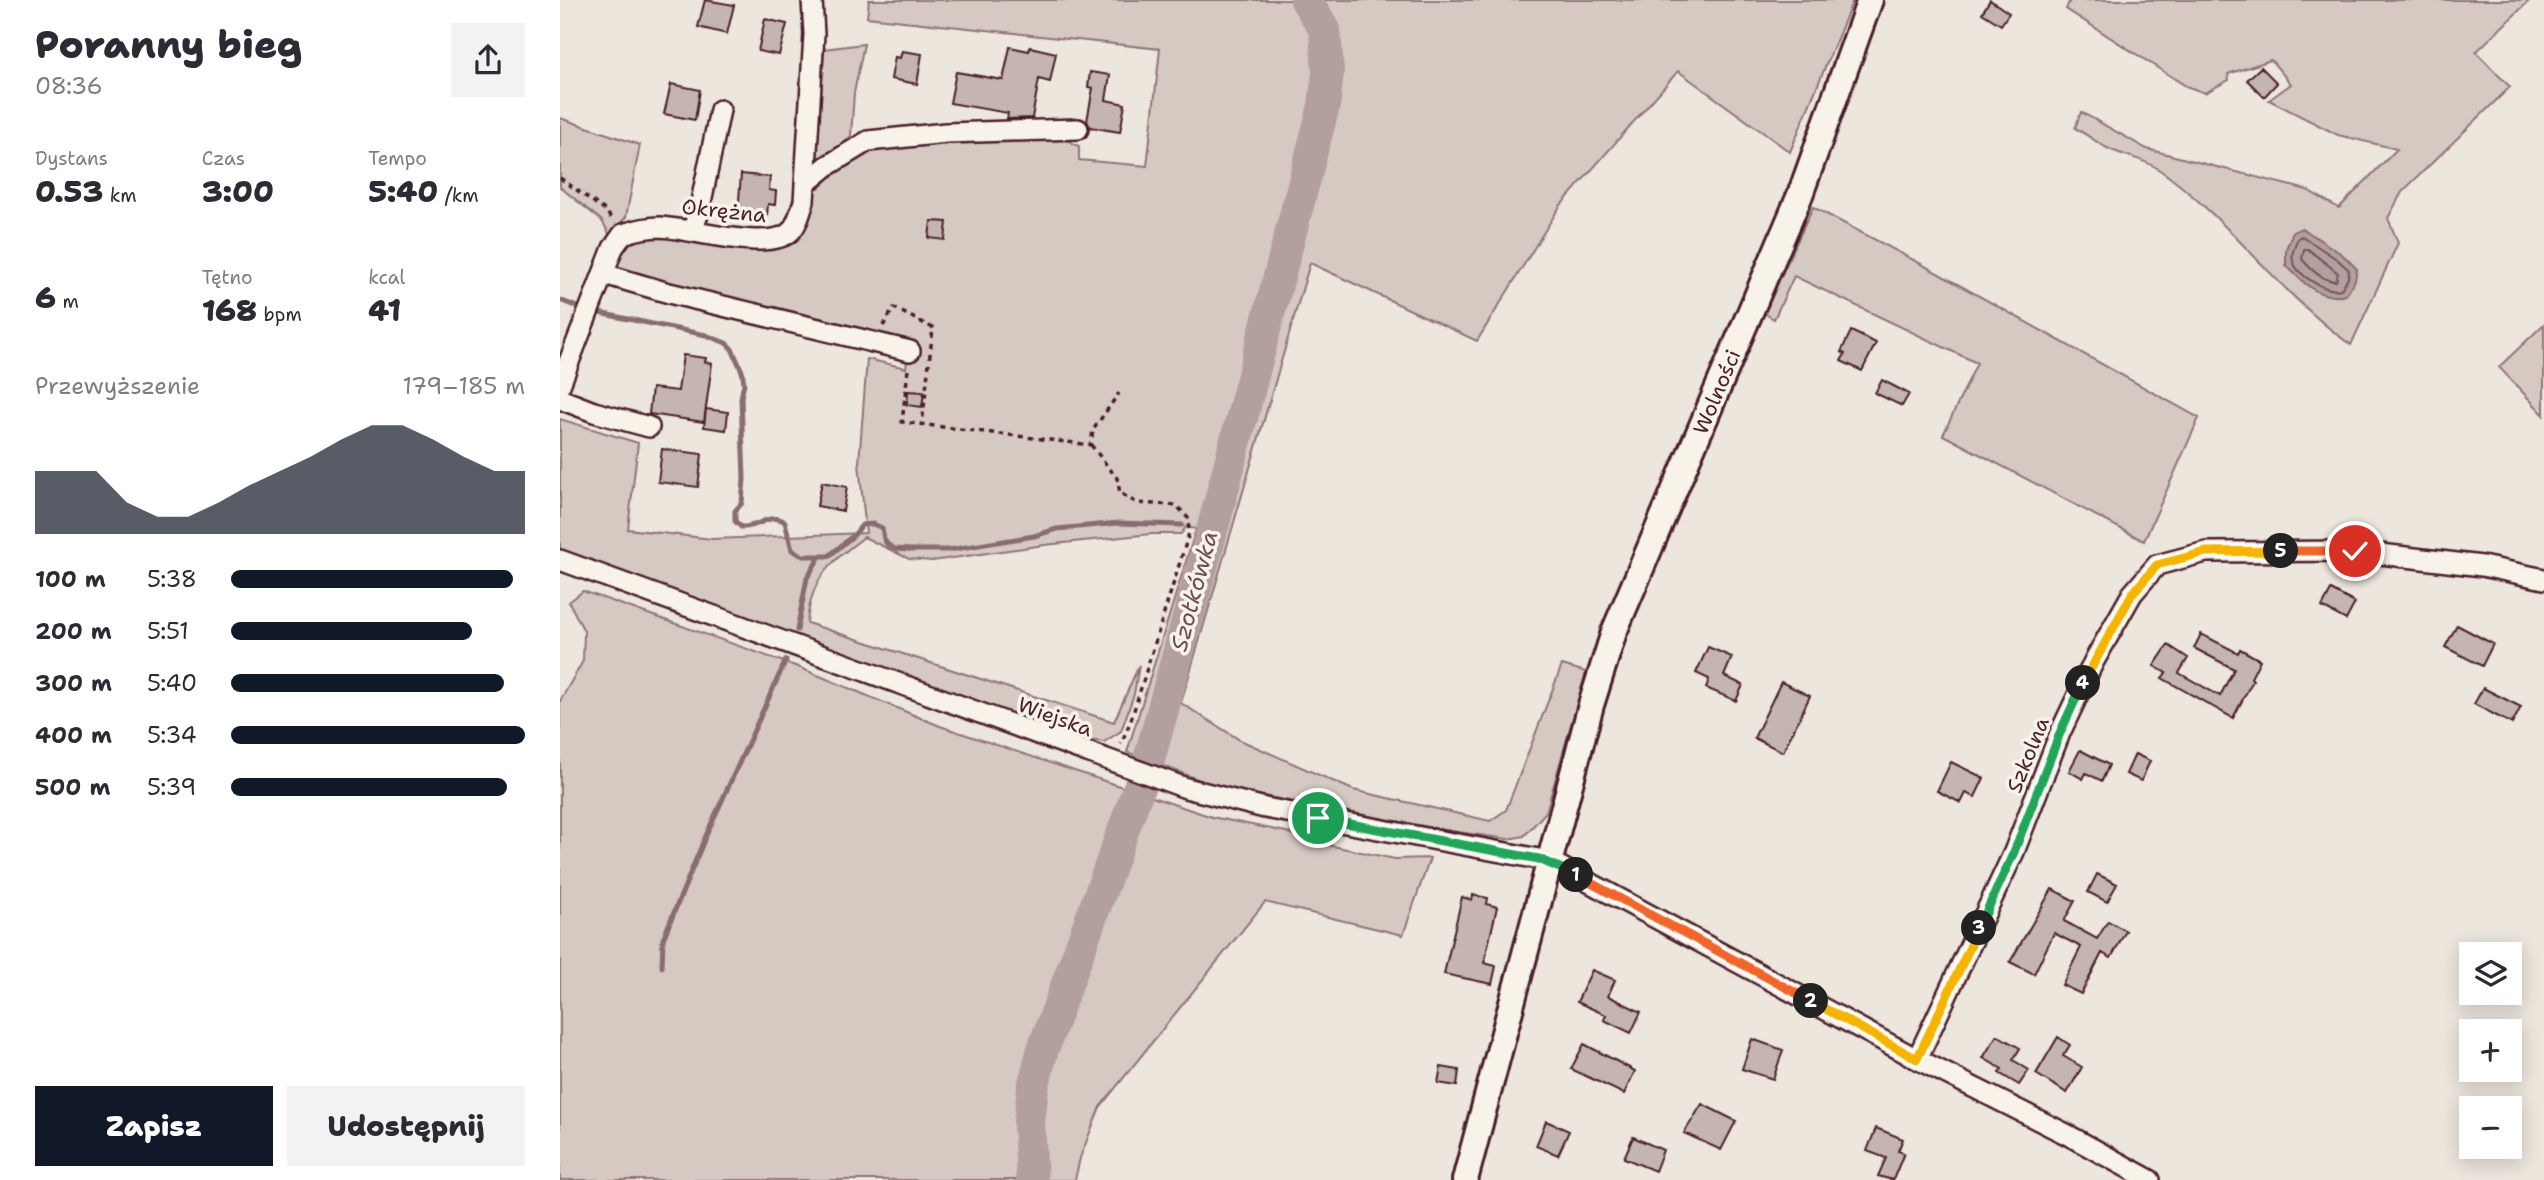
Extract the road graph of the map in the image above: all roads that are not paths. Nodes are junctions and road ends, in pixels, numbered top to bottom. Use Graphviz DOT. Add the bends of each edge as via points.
graph roads {
  1 [pos="812,0"];
  2 [pos="1870,0"];
  3 [pos="720,110"];
  4 [pos="1078,129"];
  5 [pos="805,184"];
  6 [pos="692,231"];
  7 [pos="604,274"];
  8 [pos="910,351"];
  9 [pos="560,385"];
  10 [pos="560,399"];
  11 [pos="649,427"];
  12 [pos="560,560"];
  13 [pos="2544,579"];
  14 [pos="1549,862"];
  15 [pos="1917,1059"];
  16 [pos="1465,1180"];
  17 [pos="2150,1180"];
  1 -- 5 [label="street, Okrężna"];
  2 -- 14 [label="main road, Wolności" via="1800,195 1614,632"];
  3 -- 6 [label="street"];
  4 -- 5 [label="street" via="946,133 868,141"];
  5 -- 6 [label="street, Okrężna" via="800,215 790,232 773,239 746,239"];
  6 -- 7 [label="street, Okrężna" via="660,227 622,234"];
  7 -- 8 [label="street"];
  7 -- 9 [label="street"];
  10 -- 11 [label="street"];
  12 -- 14 [label="street, Wiejska" via="1162,780 1265,808"];
  13 -- 15 [label="street, Szkolna" via="2482,566 2355,551 2206,552 2157,565 2132,594 2094,661 2060,733 2014,852"];
  14 -- 15 [label="street, Wiejska"];
  14 -- 16 [label="main road, Wolności"];
  15 -- 17 [label="street"];
}
